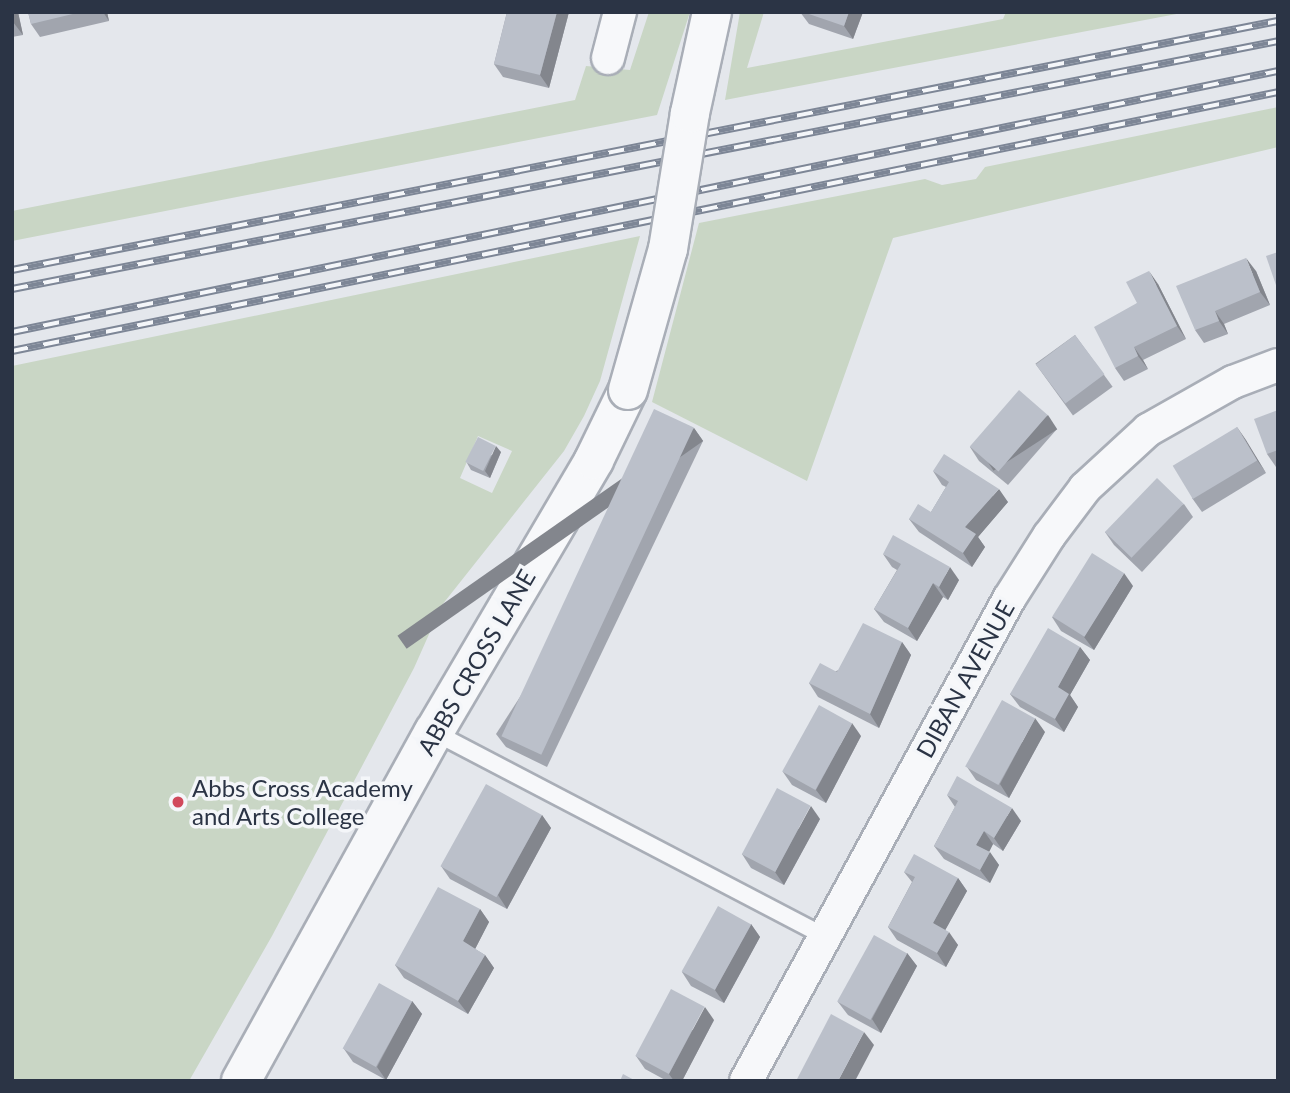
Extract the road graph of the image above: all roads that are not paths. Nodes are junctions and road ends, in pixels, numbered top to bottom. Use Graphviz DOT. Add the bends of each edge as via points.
graph roads {
  1 [pos="620,12"];
  2 [pos="712,12"];
  3 [pos="608,58"];
  4 [pos="1278,365"];
  5 [pos="434,732"];
  6 [pos="824,936"];
  7 [pos="241,1081"];
  8 [pos="746,1081"];
  1 -- 3 [label="street"];
  2 -- 5 [label="street, ABBS CROSS LANE, bridge" via="668,249 628,390 594,460"];
  4 -- 6 [label="street, DIBAN AVENUE" via="1233,382 1148,429 1085,488 1009,599"];
  5 -- 6 [label="lane"];
  5 -- 7 [label="street, ABBS CROSS LANE"];
  6 -- 8 [label="street, DIBAN AVENUE"];
}
